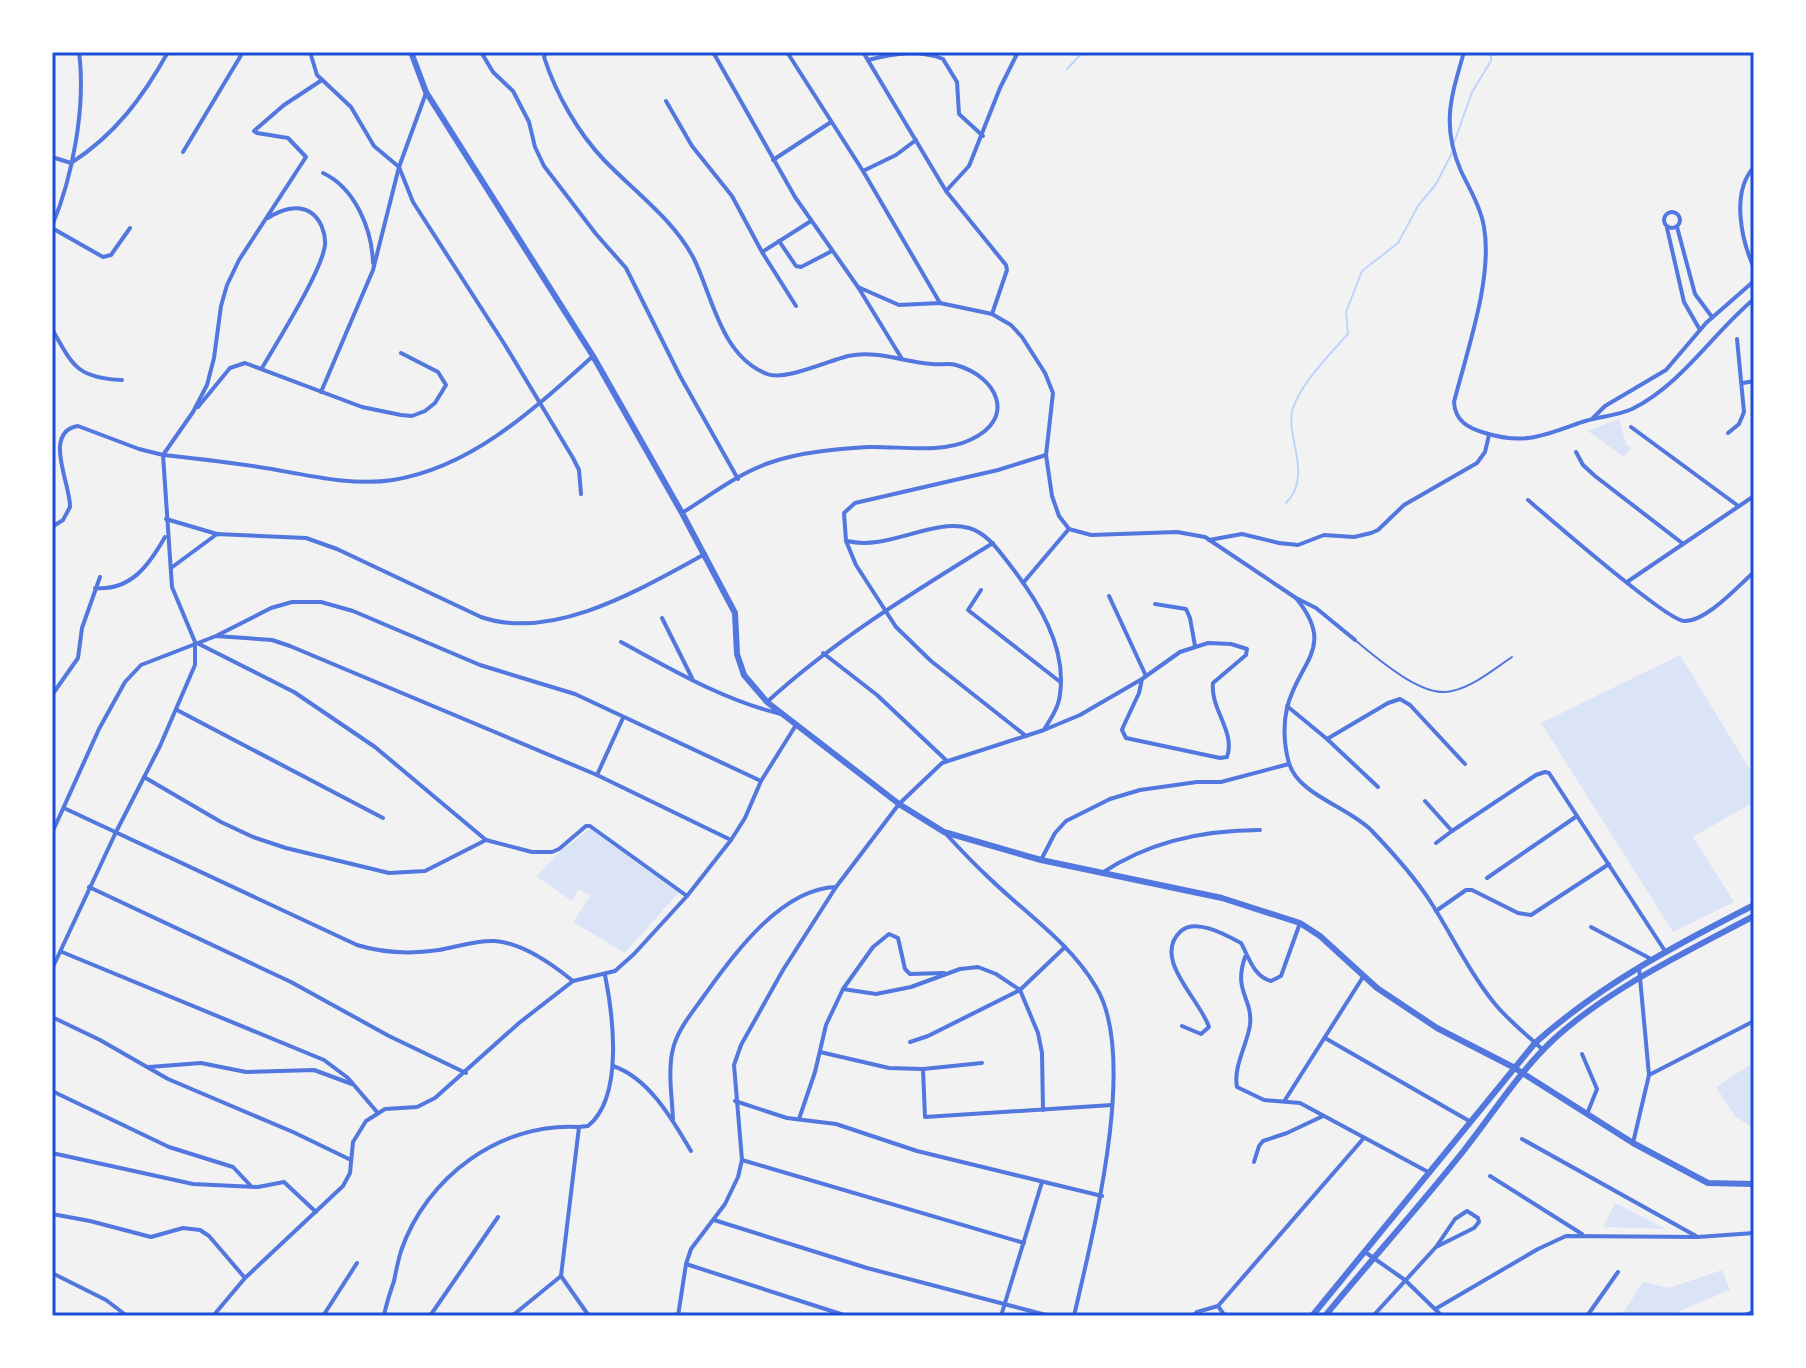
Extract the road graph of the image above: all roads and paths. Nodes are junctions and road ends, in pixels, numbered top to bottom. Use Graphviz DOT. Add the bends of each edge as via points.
graph roads {
  1 [pos="79,52"];
  2 [pos="168,52"];
  3 [pos="243,52"];
  4 [pos="310,52"];
  5 [pos="411,52"];
  6 [pos="481,52"];
  7 [pos="547,52"];
  8 [pos="713,52"];
  9 [pos="787,52"];
  10 [pos="863,52"];
  11 [pos="1018,52"];
  12 [pos="1464,52"];
  13 [pos="934,54"];
  14 [pos="868,60"];
  15 [pos="322,80"];
  16 [pos="426,92"];
  17 [pos="666,101"];
  18 [pos="832,122"];
  19 [pos="983,136"];
  20 [pos="916,140"];
  21 [pos="183,152"];
  22 [pos="52,157"];
  23 [pos="773,160"];
  24 [pos="71,163"];
  25 [pos="399,167"];
  26 [pos="1754,167"];
  27 [pos="863,171"];
  28 [pos="323,173"];
  29 [pos="946,191"];
  30 [pos="264,220"];
  31 [pos="811,221"];
  32 [pos="52,227"];
  33 [pos="1677,227"];
  34 [pos="130,228"];
  35 [pos="1667,228"];
  36 [pos="779,241"];
  37 [pos="832,251"];
  38 [pos="762,252"];
  39 [pos="1754,268"];
  40 [pos="373,270"];
  41 [pos="1754,281"];
  42 [pos="858,287"];
  43 [pos="1754,299"];
  44 [pos="940,303"];
  45 [pos="796,306"];
  46 [pos="992,314"];
  47 [pos="1712,317"];
  48 [pos="52,329"];
  49 [pos="1700,330"];
  50 [pos="1737,339"];
  51 [pos="401,353"];
  52 [pos="593,356"];
  53 [pos="902,359"];
  54 [pos="262,368"];
  55 [pos="122,380"];
  56 [pos="1754,381"];
  57 [pos="1743,383"];
  58 [pos="321,392"];
  59 [pos="540,404"];
  60 [pos="193,412"];
  61 [pos="1593,418"];
  62 [pos="1631,427"];
  63 [pos="1728,433"];
  64 [pos="1489,435"];
  65 [pos="1576,452"];
  66 [pos="163,455"];
  67 [pos="1046,455"];
  68 [pos="738,479"];
  69 [pos="581,494"];
  70 [pos="1754,496"];
  71 [pos="1528,500"];
  72 [pos="1737,505"];
  73 [pos="682,513"];
  74 [pos="166,519"];
  75 [pos="52,527"];
  76 [pos="1069,529"];
  77 [pos="217,534"];
  78 [pos="166,535"];
  79 [pos="1209,540"];
  80 [pos="846,541"];
  81 [pos="993,543"];
  82 [pos="1682,543"];
  83 [pos="705,554"];
  84 [pos="171,568"];
  85 [pos="1754,572"];
  86 [pos="100,577"];
  87 [pos="1627,582"];
  88 [pos="1023,583"];
  89 [pos="95,588"];
  90 [pos="981,590"];
  91 [pos="1109,596"];
  92 [pos="1296,598"];
  93 [pos="1155,604"];
  94 [pos="885,611"];
  95 [pos="662,618"];
  96 [pos="216,636"];
  97 [pos="1355,640"];
  98 [pos="195,642"];
  99 [pos="621,642"];
  100 [pos="1195,646"];
  101 [pos="823,653"];
  102 [pos="1512,657"];
  103 [pos="1144,678"];
  104 [pos="693,680"];
  105 [pos="1060,682"];
  106 [pos="52,695"];
  107 [pos="767,702"];
  108 [pos="1287,706"];
  109 [pos="177,710"];
  110 [pos="784,714"];
  111 [pos="623,718"];
  112 [pos="796,725"];
  113 [pos="1044,730"];
  114 [pos="1026,736"];
  115 [pos="1327,739"];
  116 [pos="947,761"];
  117 [pos="1289,764"];
  118 [pos="1465,764"];
  119 [pos="597,775"];
  120 [pos="144,777"];
  121 [pos="761,781"];
  122 [pos="1378,787"];
  123 [pos="1425,801"];
  124 [pos="899,804"];
  125 [pos="65,808"];
  126 [pos="1578,815"];
  127 [pos="383,818"];
  128 [pos="1260,830"];
  129 [pos="1452,831"];
  130 [pos="116,832"];
  131 [pos="944,832"];
  132 [pos="52,833"];
  133 [pos="486,840"];
  134 [pos="731,840"];
  135 [pos="1436,843"];
  136 [pos="1041,860"];
  137 [pos="1609,864"];
  138 [pos="1100,874"];
  139 [pos="1487,878"];
  140 [pos="89,887"];
  141 [pos="836,887"];
  142 [pos="687,896"];
  143 [pos="1754,905"];
  144 [pos="1436,911"];
  145 [pos="1754,916"];
  146 [pos="1300,923"];
  147 [pos="1591,927"];
  148 [pos="1065,947"];
  149 [pos="1665,951"];
  150 [pos="62,952"];
  151 [pos="1245,957"];
  152 [pos="1651,959"];
  153 [pos="1639,966"];
  154 [pos="52,969"];
  155 [pos="951,972"];
  156 [pos="605,975"];
  157 [pos="1363,977"];
  158 [pos="1641,978"];
  159 [pos="573,981"];
  160 [pos="843,989"];
  161 [pos="1020,990"];
  162 [pos="52,1017"];
  163 [pos="1754,1023"];
  164 [pos="1182,1026"];
  165 [pos="1325,1038"];
  166 [pos="910,1042"];
  167 [pos="1535,1043"];
  168 [pos="1543,1050"];
  169 [pos="820,1052"];
  170 [pos="1582,1054"];
  171 [pos="982,1063"];
  172 [pos="613,1066"];
  173 [pos="146,1067"];
  174 [pos="1513,1067"];
  175 [pos="923,1069"];
  176 [pos="466,1073"];
  177 [pos="1522,1074"];
  178 [pos="1649,1075"];
  179 [pos="354,1085"];
  180 [pos="54,1092"];
  181 [pos="52,1099"];
  182 [pos="735,1101"];
  183 [pos="1284,1101"];
  184 [pos="1112,1105"];
  185 [pos="1043,1110"];
  186 [pos="377,1112"];
  187 [pos="1587,1114"];
  188 [pos="1323,1116"];
  189 [pos="673,1119"];
  190 [pos="799,1119"];
  191 [pos="1471,1122"];
  192 [pos="579,1127"];
  193 [pos="1363,1139"];
  194 [pos="1522,1139"];
  195 [pos="1633,1143"];
  196 [pos="691,1151"];
  197 [pos="52,1153"];
  198 [pos="351,1160"];
  199 [pos="742,1160"];
  200 [pos="1254,1162"];
  201 [pos="1430,1173"];
  202 [pos="1490,1176"];
  203 [pos="1042,1182"];
  204 [pos="1754,1184"];
  205 [pos="251,1186"];
  206 [pos="1102,1196"];
  207 [pos="316,1212"];
  208 [pos="52,1214"];
  209 [pos="498,1217"];
  210 [pos="714,1220"];
  211 [pos="1754,1233"];
  212 [pos="1584,1235"];
  213 [pos="1698,1237"];
  214 [pos="1024,1243"];
  215 [pos="1436,1247"];
  216 [pos="1365,1252"];
  217 [pos="1374,1257"];
  218 [pos="357,1263"];
  219 [pos="686,1264"];
  220 [pos="1618,1272"];
  221 [pos="52,1273"];
  222 [pos="561,1276"];
  223 [pos="245,1278"];
  224 [pos="1405,1280"];
  225 [pos="1005,1304"];
  226 [pos="1218,1306"];
  227 [pos="1437,1308"];
  228 [pos="1754,1312"];
  229 [pos="127,1316"];
  230 [pos="213,1316"];
  231 [pos="323,1316"];
  232 [pos="384,1316"];
  233 [pos="430,1316"];
  234 [pos="512,1316"];
  235 [pos="589,1316"];
  236 [pos="678,1316"];
  237 [pos="847,1316"];
  238 [pos="1001,1316"];
  239 [pos="1050,1316"];
  240 [pos="1074,1316"];
  241 [pos="1193,1316"];
  242 [pos="1225,1316"];
  243 [pos="1312,1316"];
  244 [pos="1325,1316"];
  245 [pos="1373,1316"];
  246 [pos="1442,1316"];
  247 [pos="1587,1316"];
  248 [pos="1742,1316"];
  1 -- 24 [label="street" via="80,100"];
  2 -- 24 [label="street" via="137,105"];
  3 -- 21 [label="street"];
  4 -- 15 [label="street"];
  5 -- 16 [label="street"];
  6 -- 68 [label="street" via="513,91 544,166 626,268"];
  7 -- 53 [label="street" via="551,78 578,127 604,161 682,238 727,336 756,368 777,376 849,356"];
  8 -- 23 [label="street"];
  9 -- 18 [label="street"];
  10 -- 14 [label="street"];
  11 -- 19 [label="street"];
  12 -- 64 [label="street" via="1450,103 1449,140 1484,225 1486,268 1455,410 1466,425"];
  13 -- 14 [label="street"];
  13 -- 19 [label="street" via="947,63 957,82 959,114"];
  14 -- 20 [label="street"];
  15 -- 25 [label="street" via="351,107 374,146"];
  15 -- 30 [label="street" via="255,127 257,133 288,138 306,157"];
  16 -- 25 [label="street"];
  16 -- 52 [label="street"];
  17 -- 38 [label="street" via="692,146 732,196"];
  18 -- 23 [label="street"];
  18 -- 27 [label="street"];
  19 -- 29 [label="street" via="969,166"];
  20 -- 27 [label="street"];
  20 -- 29 [label="street"];
  22 -- 24 [label="street"];
  23 -- 31 [label="street"];
  24 -- 32 [label="street"];
  25 -- 40 [label="street"];
  25 -- 59 [label="street" via="413,202"];
  26 -- 39 [label="street" via="1740,197"];
  27 -- 44 [label="street"];
  28 -- 40 [label="street" via="337,179 355,202 368,234"];
  29 -- 46 [label="street" via="1006,265"];
  30 -- 54 [label="street" via="284,210 309,211 325,242 319,265"];
  30 -- 60 [label="street" via="227,285 211,372"];
  31 -- 36 [label="street"];
  31 -- 37 [label="street"];
  32 -- 34 [label="street" via="103,257 111,255"];
  33 -- 35 [label="street"];
  33 -- 35 [label="street" via="1679,217 1671,212 1663,219"];
  33 -- 47 [label="street" via="1695,294"];
  35 -- 49 [label="street" via="1684,302"];
  36 -- 37 [label="street" via="801,267"];
  36 -- 38 [label="street"];
  37 -- 42 [label="street"];
  38 -- 45 [label="street"];
  40 -- 58 [label="street"];
  41 -- 47 [label="street"];
  42 -- 44 [label="street" via="899,305"];
  42 -- 53 [label="street"];
  43 -- 61 [label="street" via="1663,388 1633,408"];
  44 -- 46 [label="street"];
  46 -- 67 [label="street" via="1011,325 1053,393"];
  47 -- 49 [label="street"];
  48 -- 55 [label="street" via="82,372"];
  49 -- 61 [label="street" via="1666,370"];
  50 -- 57 [label="street"];
  51 -- 58 [label="street" via="445,380 445,389 425,411 401,415"];
  52 -- 59 [label="street"];
  52 -- 73 [label="street"];
  53 -- 68 [label="street" via="956,365 990,385 999,405 994,419 968,441 793,457"];
  54 -- 58 [label="street"];
  54 -- 60 [label="street" via="234,365"];
  56 -- 57 [label="street"];
  57 -- 63 [label="street" via="1744,412"];
  59 -- 66 [label="street" via="437,469 392,480 355,481"];
  59 -- 69 [label="street" via="579,470"];
  60 -- 66 [label="street"];
  61 -- 64 [label="street" via="1528,440"];
  62 -- 72 [label="street"];
  64 -- 79 [label="street" via="1477,463 1404,505 1371,533 1324,535 1298,545 1242,534"];
  65 -- 82 [label="street" via="1595,476"];
  66 -- 74 [label="street"];
  66 -- 75 [label="street" via="78,426 66,431 60,451 70,507"];
  67 -- 76 [label="street" via="1052,496"];
  67 -- 80 [label="street" via="855,503 844,513"];
  68 -- 73 [label="street"];
  70 -- 72 [label="street"];
  71 -- 87 [label="street"];
  72 -- 82 [label="street"];
  73 -- 83 [label="street"];
  74 -- 77 [label="street"];
  74 -- 78 [label="street"];
  76 -- 79 [label="street" via="1091,535 1190,533"];
  76 -- 88 [label="street"];
  77 -- 83 [label="street" via="321,542 481,617 518,625 589,609"];
  77 -- 84 [label="street"];
  78 -- 84 [label="street"];
  78 -- 89 [label="street" via="130,581"];
  79 -- 92 [label="street"];
  80 -- 81 [label="street" via="872,543 957,526 973,529"];
  80 -- 94 [label="street"];
  81 -- 88 [label="street"];
  81 -- 94 [label="street"];
  82 -- 87 [label="street"];
  83 -- 107 [label="street" via="735,613 744,675"];
  84 -- 98 [label="street" via="174,595"];
  85 -- 87 [label="street" via="1712,609 1685,621"];
  86 -- 89 [label="street"];
  88 -- 105 [label="street" via="1053,637"];
  89 -- 106 [label="street" via="78,658"];
  90 -- 105 [label="street" via="968,610"];
  91 -- 103 [label="street"];
  92 -- 97 [label="street"];
  92 -- 108 [label="street" via="1312,621 1315,640"];
  93 -- 100 [label="street" via="1186,609"];
  94 -- 101 [label="street"];
  94 -- 114 [label="street" via="931,661"];
  95 -- 104 [label="street"];
  96 -- 98 [label="street"];
  96 -- 111 [label="street" via="271,608 321,602 480,665 550,685"];
  96 -- 119 [label="street" via="290,646"];
  97 -- 102 [label="lane" via="1418,686 1439,693 1466,686"];
  98 -- 109 [label="street" via="195,665"];
  98 -- 125 [label="street" via="132,673 99,729"];
  98 -- 133 [label="street" via="294,692 375,747"];
  99 -- 104 [label="street"];
  100 -- 103 [label="street"];
  100 -- 103 [label="street" via="1218,643 1247,649 1213,683 1212,696 1229,740 1226,758 1126,738 1122,730"];
  101 -- 107 [label="street"];
  101 -- 116 [label="street"];
  103 -- 113 [label="street"];
  104 -- 110 [label="street" via="751,707"];
  105 -- 113 [label="street" via="1058,704"];
  107 -- 110 [label="street"];
  108 -- 115 [label="street"];
  108 -- 117 [label="street"];
  109 -- 120 [label="street"];
  109 -- 127 [label="street"];
  110 -- 112 [label="street"];
  111 -- 119 [label="street"];
  111 -- 121 [label="street"];
  112 -- 121 [label="street"];
  112 -- 124 [label="street"];
  113 -- 114 [label="street"];
  114 -- 116 [label="street"];
  115 -- 118 [label="street" via="1400,699"];
  115 -- 122 [label="street"];
  116 -- 124 [label="street"];
  117 -- 136 [label="street" via="1221,782 1140,790 1110,799 1066,821"];
  117 -- 144 [label="street" via="1300,782 1371,830"];
  119 -- 134 [label="street"];
  120 -- 130 [label="street"];
  120 -- 133 [label="street" via="253,837 389,873 425,871"];
  121 -- 134 [label="street"];
  123 -- 129 [label="street"];
  124 -- 131 [label="street"];
  124 -- 141 [label="street"];
  125 -- 130 [label="street"];
  125 -- 132 [label="street"];
  126 -- 129 [label="street" via="1545,772"];
  126 -- 137 [label="street"];
  126 -- 139 [label="street"];
  128 -- 138 [label="street" via="1160,844"];
  129 -- 135 [label="street"];
  130 -- 140 [label="street"];
  130 -- 159 [label="street" via="357,945 402,952 497,941 547,961"];
  131 -- 136 [label="street"];
  131 -- 148 [label="street"];
  133 -- 142 [label="street" via="552,852 589,825"];
  134 -- 142 [label="street"];
  136 -- 138 [label="street"];
  137 -- 144 [label="street" via="1531,915 1472,890"];
  137 -- 149 [label="street"];
  138 -- 146 [label="street" via="1222,898"];
  140 -- 150 [label="street"];
  140 -- 176 [label="street" via="291,982"];
  141 -- 182 [label="street" via="741,1045 734,1065"];
  141 -- 189 [label="street" via="811,892 765,922 687,1019 672,1059"];
  142 -- 156 [label="street" via="634,954"];
  143 -- 149 [label="street"];
  144 -- 167 [label="street" via="1477,981"];
  145 -- 158 [label="street"];
  146 -- 151 [label="street" via="1276,980 1266,980"];
  146 -- 157 [label="street"];
  147 -- 152 [label="street"];
  148 -- 161 [label="street"];
  148 -- 184 [label="street" via="1097,988 1107,1013 1116,1071"];
  149 -- 152 [label="street"];
  150 -- 154 [label="street"];
  150 -- 179 [label="street" via="324,1060"];
  151 -- 164 [label="street" via="1241,943 1215,931 1187,927 1180,932 1170,953 1173,965 1209,1027 1201,1034"];
  151 -- 183 [label="street" via="1240,979 1250,1017 1237,1087 1264,1100"];
  152 -- 153 [label="street"];
  153 -- 158 [label="street"];
  153 -- 167 [label="street" via="1571,1011"];
  155 -- 160 [label="street" via="876,994"];
  155 -- 160 [label="street" via="910,974 901,941 889,934"];
  155 -- 161 [label="street" via="978,967"];
  156 -- 159 [label="street"];
  156 -- 172 [label="street" via="614,1028"];
  157 -- 165 [label="street"];
  157 -- 174 [label="street" via="1437,1028"];
  158 -- 168 [label="street"];
  158 -- 178 [label="street"];
  159 -- 176 [label="street"];
  160 -- 169 [label="street"];
  161 -- 166 [label="street"];
  161 -- 185 [label="street" via="1042,1053"];
  162 -- 173 [label="street"];
  163 -- 178 [label="street"];
  165 -- 183 [label="street"];
  165 -- 191 [label="street"];
  167 -- 168 [label="street"];
  167 -- 174 [label="street"];
  168 -- 177 [label="street"];
  169 -- 175 [label="street" via="878,1067"];
  169 -- 190 [label="street"];
  170 -- 187 [label="street" via="1597,1089"];
  171 -- 175 [label="street"];
  172 -- 189 [label="street" via="633,1075"];
  172 -- 192 [label="street" via="598,1117"];
  173 -- 179 [label="street" via="201,1063 246,1072 314,1070"];
  173 -- 198 [label="street"];
  174 -- 177 [label="street"];
  174 -- 191 [label="street"];
  175 -- 185 [label="street" via="925,1117"];
  176 -- 186 [label="street" via="417,1107"];
  177 -- 187 [label="street"];
  177 -- 217 [label="street"];
  178 -- 195 [label="street"];
  179 -- 186 [label="street"];
  180 -- 181 [label="street"];
  180 -- 205 [label="street" via="169,1147 233,1167"];
  182 -- 190 [label="street"];
  182 -- 199 [label="street"];
  183 -- 188 [label="street"];
  184 -- 185 [label="street"];
  184 -- 206 [label="street"];
  186 -- 198 [label="street" via="358,1131"];
  187 -- 195 [label="street"];
  188 -- 193 [label="street"];
  188 -- 200 [label="street" via="1263,1141"];
  189 -- 196 [label="street"];
  190 -- 203 [label="street" via="846,1126 917,1151"];
  191 -- 201 [label="street"];
  192 -- 222 [label="street"];
  192 -- 232 [label="street" via="523,1131 490,1146 447,1178 402,1249"];
  193 -- 201 [label="street"];
  193 -- 226 [label="street"];
  194 -- 213 [label="street"];
  195 -- 204 [label="street" via="1708,1183"];
  197 -- 205 [label="street" via="171,1181"];
  198 -- 207 [label="street" via="343,1186"];
  199 -- 210 [label="street" via="733,1191"];
  199 -- 214 [label="street"];
  201 -- 216 [label="street"];
  202 -- 212 [label="street"];
  203 -- 206 [label="street"];
  203 -- 214 [label="street"];
  205 -- 207 [label="street" via="284,1182"];
  206 -- 240 [label="street"];
  207 -- 223 [label="street"];
  208 -- 223 [label="street" via="151,1237 183,1228 200,1230"];
  209 -- 233 [label="street"];
  210 -- 219 [label="street"];
  210 -- 225 [label="street"];
  211 -- 213 [label="street"];
  212 -- 213 [label="street"];
  212 -- 227 [label="street" via="1555,1240"];
  214 -- 225 [label="street"];
  215 -- 215 [label="street" via="1474,1228 1478,1218 1470,1211 1461,1214"];
  215 -- 224 [label="street"];
  216 -- 217 [label="street"];
  216 -- 243 [label="street"];
  217 -- 224 [label="street"];
  217 -- 244 [label="street"];
  218 -- 231 [label="street"];
  219 -- 236 [label="street"];
  219 -- 237 [label="street"];
  220 -- 247 [label="street"];
  221 -- 229 [label="street"];
  222 -- 234 [label="street"];
  222 -- 235 [label="street"];
  223 -- 230 [label="street"];
  224 -- 227 [label="street"];
  224 -- 245 [label="street"];
  225 -- 238 [label="street"];
  225 -- 239 [label="street"];
  226 -- 241 [label="street"];
  226 -- 242 [label="street"];
  227 -- 246 [label="street"];
  228 -- 248 [label="street"];
}
